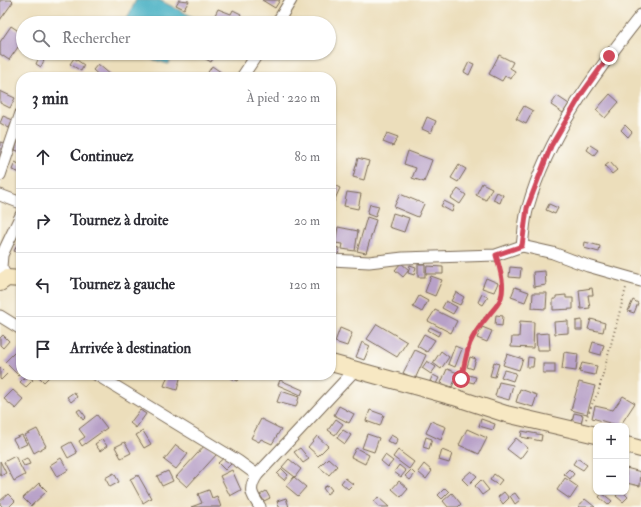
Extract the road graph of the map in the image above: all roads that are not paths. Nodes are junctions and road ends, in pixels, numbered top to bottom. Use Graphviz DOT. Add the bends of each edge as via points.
graph roads {
  1 [pos="291,0"];
  2 [pos="641,15"];
  3 [pos="281,16"];
  4 [pos="253,60"];
  5 [pos="245,72"];
  6 [pos="16,128"];
  7 [pos="0,175"];
  8 [pos="0,195"];
  9 [pos="16,201"];
  10 [pos="16,226"];
  11 [pos="522,246"];
  12 [pos="336,260"];
  13 [pos="9,280"];
  14 [pos="641,281"];
  15 [pos="0,316"];
  16 [pos="16,326"];
  17 [pos="336,364"];
  18 [pos="355,370"];
  19 [pos="105,380"];
  20 [pos="589,433"];
  21 [pos="629,445"];
  22 [pos="641,449"];
  23 [pos="257,475"];
  24 [pos="260,507"];
  1 -- 3 [label="street"];
  2 -- 11 [label="street" via="583,92 551,146 527,208"];
  4 -- 5 [label="street"];
  6 -- 7 [label="street"];
  8 -- 9 [label="street"];
  10 -- 13 [label="street" via="2,255 1,267"];
  11 -- 12 [label="street" via="496,255 402,258 369,262"];
  11 -- 14 [label="street" via="553,253"];
  15 -- 16 [label="street"];
  17 -- 18 [label="street"];
  18 -- 20 [label="street" via="506,414"];
  18 -- 23 [label="street"];
  19 -- 23 [label="street" via="238,460"];
  21 -- 22 [label="street"];
  23 -- 24 [label="street" via="251,483 253,496"];
}
